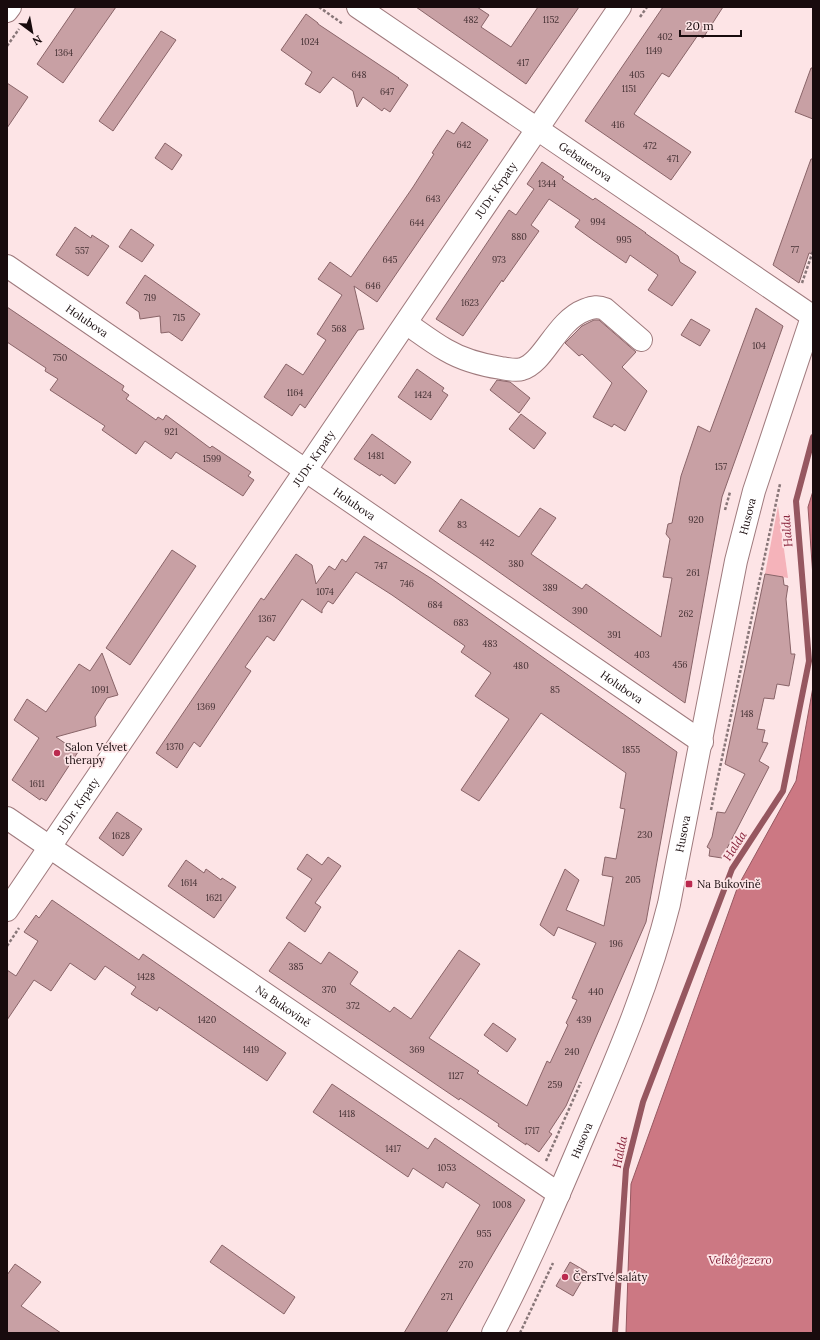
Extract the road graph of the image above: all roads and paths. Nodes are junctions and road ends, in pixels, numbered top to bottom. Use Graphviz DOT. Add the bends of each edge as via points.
graph roads {
  1 [pos="10,7"];
  2 [pos="358,7"];
  3 [pos="620,7"];
  4 [pos="7,11"];
  5 [pos="537,129"];
  6 [pos="7,266"];
  7 [pos="813,315"];
  8 [pos="406,323"];
  9 [pos="641,340"];
  10 [pos="305,470"];
  11 [pos="702,742"];
  12 [pos="7,818"];
  13 [pos="49,847"];
  14 [pos="7,910"];
  15 [pos="559,1194"];
  16 [pos="493,1333"];
  1 -- 4 [label="street"];
  2 -- 5 [label="street, Gebauerova"];
  3 -- 5 [label="street, JUDr. Krpaty"];
  5 -- 7 [label="street, Gebauerova"];
  5 -- 8 [label="street, JUDr. Krpaty"];
  6 -- 10 [label="street, Holubova"];
  7 -- 11 [label="street, Husova" via="744,526"];
  8 -- 9 [label="street" via="462,358 510,370 522,370 530,365 562,325 572,316 592,307 606,309"];
  8 -- 10 [label="street, JUDr. Krpaty"];
  10 -- 11 [label="street, Holubova"];
  10 -- 13 [label="street, JUDr. Krpaty"];
  11 -- 15 [label="street, Husova" via="669,904 656,953 634,1017"];
  12 -- 13 [label="street, Na Bukovině"];
  13 -- 14 [label="street, JUDr. Krpaty"];
  13 -- 15 [label="street, Na Bukovině"];
  15 -- 16 [label="street, Husova"];
}
